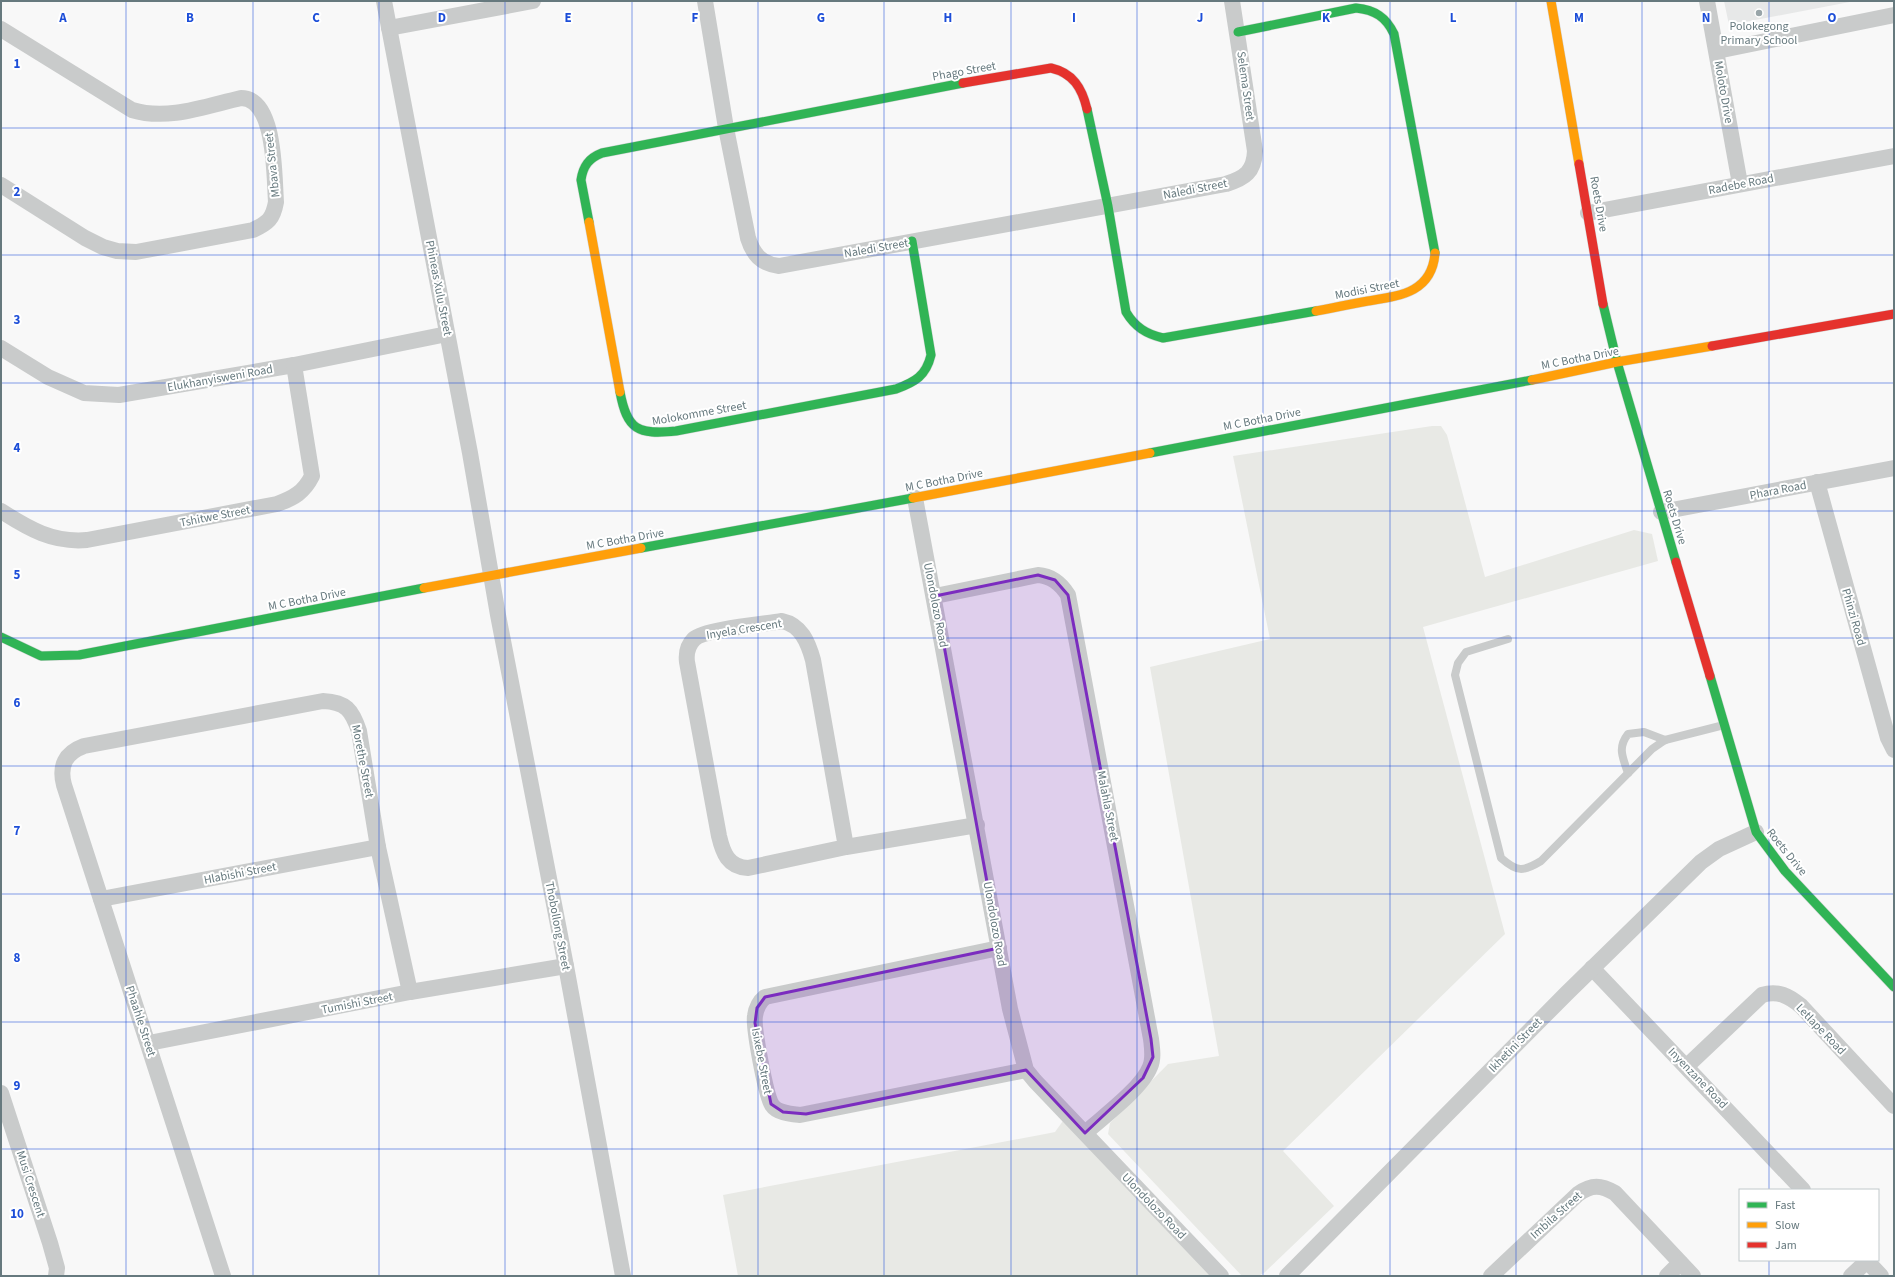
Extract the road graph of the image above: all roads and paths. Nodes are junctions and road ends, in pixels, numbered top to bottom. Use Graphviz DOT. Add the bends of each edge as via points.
graph roads {
  1 [pos="384,1"];
  2 [pos="533,1"];
  3 [pos="705,1"];
  4 [pos="1232,1"];
  5 [pos="1551,1"];
  6 [pos="1706,1"];
  7 [pos="1894,15"];
  8 [pos="389,28"];
  9 [pos="1,29"];
  10 [pos="1238,32"];
  11 [pos="1717,51"];
  12 [pos="726,128"];
  13 [pos="1894,156"];
  14 [pos="1251,170"];
  15 [pos="1740,184"];
  16 [pos="1,185"];
  17 [pos="1108,206"];
  18 [pos="1588,213"];
  19 [pos="912,241"];
  20 [pos="1894,314"];
  21 [pos="447,334"];
  22 [pos="1,348"];
  23 [pos="1617,362"];
  24 [pos="294,365"];
  25 [pos="1894,468"];
  26 [pos="1817,482"];
  27 [pos="915,498"];
  28 [pos="1,511"];
  29 [pos="1661,512"];
  30 [pos="491,576"];
  31 [pos="935,596"];
  32 [pos="1,638"];
  33 [pos="1508,639"];
  34 [pos="1724,724"];
  35 [pos="1665,740"];
  36 [pos="1894,750"];
  37 [pos="62,765"];
  38 [pos="1628,773"];
  39 [pos="977,825"];
  40 [pos="1756,832"];
  41 [pos="378,847"];
  42 [pos="846,847"];
  43 [pos="101,899"];
  44 [pos="999,948"];
  45 [pos="566,966"];
  46 [pos="1592,968"];
  47 [pos="1894,987"];
  48 [pos="410,992"];
  49 [pos="149,1043"];
  50 [pos="1687,1066"];
  51 [pos="1026,1070"];
  52 [pos="1,1093"];
  53 [pos="1894,1106"];
  54 [pos="1085,1133"];
  55 [pos="1802,1189"];
  56 [pos="1865,1261"];
  57 [pos="1867,1261"];
  58 [pos="1680,1263"];
  59 [pos="56,1276"];
  60 [pos="223,1276"];
  61 [pos="623,1276"];
  62 [pos="1221,1276"];
  63 [pos="1287,1276"];
  64 [pos="1491,1276"];
  65 [pos="1667,1276"];
  66 [pos="1693,1276"];
  67 [pos="1850,1276"];
  68 [pos="1881,1276"];
  1 -- 8 [label="street, Phineas Xulu Street"];
  2 -- 8 [label="street"];
  3 -- 12 [label="street, Naledi Street"];
  4 -- 10 [label="street, Selema Street"];
  5 -- 18 [label="street, Roets Drive"];
  6 -- 11 [label="street, Moloto Drive"];
  7 -- 11 [label="street"];
  8 -- 21 [label="street, Phineas Xulu Street"];
  9 -- 16 [label="street, Mbava Street" via="132,110 142,113 168,114 241,98 252,100 262,110 268,125 276,202 268,223 253,230 136,252 118,251 85,238"];
  10 -- 14 [label="street, Selema Street" via="1255,151 1255,162"];
  10 -- 17 [label="street, Modisi Street" via="1356,8 1378,12 1391,26 1435,252 1434,267 1429,277 1416,290 1398,296 1163,338 1156,337 1138,329 1126,312"];
  11 -- 15 [label="street, Moloto Drive"];
  12 -- 17 [label="street, Phago Street" via="1051,68 1070,76 1082,93"];
  12 -- 19 [label="street, Naledi Street" via="748,238 756,255 766,263 779,266"];
  12 -- 19 [label="street, Molokomme Street" via="601,153 587,162 582,171 623,409 631,425 637,430 647,434 676,431 896,389 917,380 924,375 931,355"];
  13 -- 15 [label="street, Radebe Road"];
  14 -- 17 [label="street, Naledi Street" via="1226,184"];
  15 -- 18 [label="street, Radebe Road"];
  17 -- 19 [label="street, Naledi Street"];
  18 -- 23 [label="street, Roets Drive"];
  20 -- 23 [label="street, M C Botha Drive"];
  21 -- 24 [label="street, Elukhanyisweni Road"];
  21 -- 30 [label="street, Phineas Xulu Street"];
  22 -- 24 [label="street, Elukhanyisweni Road" via="54,380 84,393 98,395 119,395"];
  23 -- 27 [label="street, M C Botha Drive" via="1458,395"];
  23 -- 29 [label="street, Roets Drive"];
  24 -- 28 [label="street, Tshitwe Street" via="312,476 307,486 289,500 71,542 32,530"];
  25 -- 26 [label="street, Phara Road"];
  26 -- 29 [label="street, Phara Road"];
  26 -- 36 [label="street, Phinzi Road" via="1888,738"];
  27 -- 30 [label="street, M C Botha Drive"];
  27 -- 31 [label="street, Ulondolozo Road"];
  29 -- 34 [label="street, Roets Drive"];
  30 -- 32 [label="street, M C Botha Drive" via="78,655 41,656"];
  30 -- 45 [label="street, Thobollong Street"];
  31 -- 39 [label="street, Ulondolozo Road"];
  31 -- 54 [label="street, Malahla Street" via="1038,575 1046,575 1055,580 1068,595 1153,1057 1143,1078 1129,1094"];
  33 -- 38 [label="lane" via="1466,652 1458,663 1455,675 1501,858 1511,867 1527,869 1541,861"];
  34 -- 35 [label="lane"];
  34 -- 40 [label="street, Roets Drive"];
  35 -- 38 [label="lane"];
  35 -- 38 [label="lane" via="1644,732 1628,734 1622,741 1620,750"];
  37 -- 41 [label="street, Morethe Street" via="70,754 84,746 323,701 335,702 349,710 359,731"];
  37 -- 43 [label="street, Phaahle Street" via="64,785"];
  39 -- 42 [label="street, Inyela Crescent"];
  39 -- 44 [label="street, Ulondolozo Road"];
  40 -- 46 [label="street, Ikhetini Street" via="1719,848 1701,862"];
  40 -- 47 [label="street, Roets Drive" via="1786,871"];
  41 -- 43 [label="street, Hlabishi Street"];
  41 -- 48 [label="street, Morethe Street"];
  42 -- 42 [label="street, Inyela Crescent" via="748,868 734,865 725,855 719,836 687,662 688,648 694,639 712,632 782,621 790,623 804,637 813,660"];
  43 -- 49 [label="street, Phaahle Street"];
  44 -- 51 [label="street, Ulondolozo Road" via="1010,1009"];
  44 -- 51 [label="street, Isixebe Street" via="764,997 757,1008 755,1023 768,1095 775,1108 800,1115"];
  45 -- 48 [label="street, Tumishi Street"];
  45 -- 61 [label="street, Thobollong Street"];
  46 -- 50 [label="street, Inyenzane Road"];
  46 -- 63 [label="street, Ikhetini Street"];
  48 -- 49 [label="street, Tumishi Street"];
  49 -- 60 [label="street, Phaahle Street"];
  50 -- 53 [label="street, Letlape Road" via="1762,996 1779,993 1800,1006"];
  50 -- 55 [label="street, Inyenzane Road"];
  51 -- 54 [label="street, Ulondolozo Road"];
  52 -- 59 [label="street, Musi Crescent" via="50,1243 57,1268"];
  54 -- 62 [label="street, Ulondolozo Road"];
  56 -- 67 [label="street"];
  57 -- 68 [label="street"];
  58 -- 64 [label="street, Imbila Street" via="1615,1193 1597,1186 1588,1187 1578,1194"];
  58 -- 65 [label="street"];
  58 -- 66 [label="street, Imbila Street"];
}
